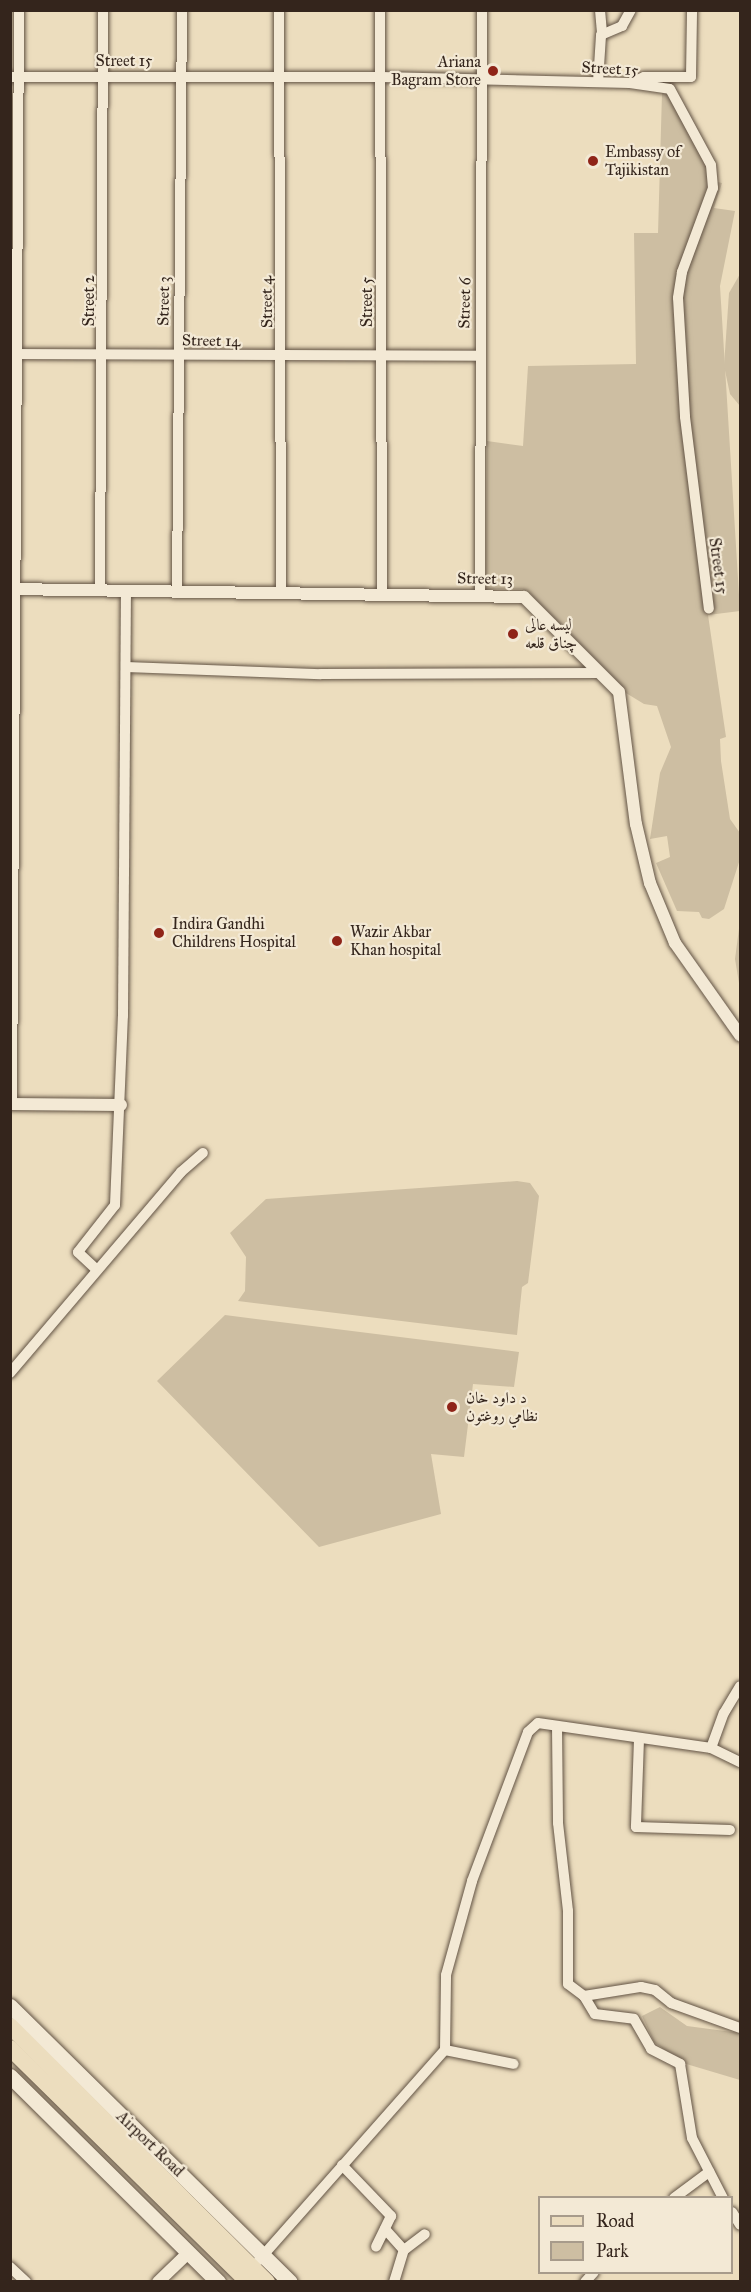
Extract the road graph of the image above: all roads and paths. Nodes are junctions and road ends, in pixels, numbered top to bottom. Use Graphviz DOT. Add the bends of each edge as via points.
graph roads {
  1 [pos="19,10"];
  2 [pos="104,10"];
  3 [pos="182,10"];
  4 [pos="279,10"];
  5 [pos="380,10"];
  6 [pos="482,10"];
  7 [pos="600,10"];
  8 [pos="631,10"];
  9 [pos="692,10"];
  10 [pos="603,34"];
  11 [pos="104,76"];
  12 [pos="183,77"];
  13 [pos="381,77"];
  14 [pos="14,78"];
  15 [pos="279,78"];
  16 [pos="482,80"];
  17 [pos="598,82"];
  18 [pos="630,83"];
  19 [pos="14,354"];
  20 [pos="104,354"];
  21 [pos="179,355"];
  22 [pos="480,356"];
  23 [pos="283,357"];
  24 [pos="383,358"];
  25 [pos="13,588"];
  26 [pos="100,591"];
  27 [pos="126,591"];
  28 [pos="177,591"];
  29 [pos="281,593"];
  30 [pos="382,593"];
  31 [pos="480,595"];
  32 [pos="709,609"];
  33 [pos="126,666"];
  34 [pos="598,673"];
  35 [pos="13,799"];
  36 [pos="741,1035"];
  37 [pos="11,1104"];
  38 [pos="121,1104"];
  39 [pos="203,1154"];
  40 [pos="97,1270"];
  41 [pos="10,1373"];
  42 [pos="741,1686"];
  43 [pos="557,1726"];
  44 [pos="639,1739"];
  45 [pos="711,1748"];
  46 [pos="741,1762"];
  47 [pos="730,1830"];
  48 [pos="584,1996"];
  49 [pos="10,2006"];
  50 [pos="10,2026"];
  51 [pos="741,2028"];
  52 [pos="10,2048"];
  53 [pos="445,2050"];
  54 [pos="514,2064"];
  55 [pos="10,2076"];
  56 [pos="342,2164"];
  57 [pos="709,2172"];
  58 [pos="677,2196"];
  59 [pos="722,2196"];
  60 [pos="385,2229"];
  61 [pos="426,2234"];
  62 [pos="376,2247"];
  63 [pos="404,2250"];
  64 [pos="188,2253"];
  65 [pos="10,2267"];
  66 [pos="254,2268"];
  67 [pos="26,2282"];
  68 [pos="158,2282"];
  69 [pos="218,2282"];
  70 [pos="267,2282"];
  71 [pos="290,2282"];
  72 [pos="394,2282"];
  1 -- 14 [label="street"];
  2 -- 11 [label="street, Street 2"];
  3 -- 12 [label="street, Street 3"];
  4 -- 15 [label="street, Street 4"];
  5 -- 13 [label="street, Street 5"];
  6 -- 16 [label="street, Street 6"];
  7 -- 10 [label="street"];
  8 -- 10 [label="street" via="622,26"];
  9 -- 18 [label="street" via="691,77 644,77"];
  10 -- 17 [label="street"];
  11 -- 12 [label="street, Street 15"];
  11 -- 14 [label="street, Street 15"];
  11 -- 20 [label="street, Street 2"];
  12 -- 15 [label="street, Street 15"];
  12 -- 21 [label="street, Street 3"];
  13 -- 15 [label="street, Street 15"];
  13 -- 16 [label="street, Street 15"];
  13 -- 24 [label="street, Street 5"];
  14 -- 19 [label="street"];
  15 -- 23 [label="street, Street 4"];
  16 -- 17 [label="street, Street 15"];
  16 -- 22 [label="street, Street 6"];
  17 -- 18 [label="street, Street 15"];
  18 -- 32 [label="street, Street 15" via="670,88 711,165 712,188 682,272 678,298 684,417"];
  19 -- 20 [label="street, Street 14"];
  19 -- 25 [label="street"];
  20 -- 21 [label="street, Street 14"];
  20 -- 26 [label="street, Street 2"];
  21 -- 23 [label="street, Street 14"];
  21 -- 28 [label="street, Street 3"];
  22 -- 24 [label="street, Street 14"];
  22 -- 31 [label="street, Street 6"];
  23 -- 24 [label="street, Street 14"];
  23 -- 29 [label="street, Street 4"];
  24 -- 30 [label="street, Street 5"];
  25 -- 26 [label="street, Street 13"];
  25 -- 35 [label="street"];
  26 -- 27 [label="street, Street 13"];
  27 -- 28 [label="street, Street 13"];
  27 -- 33 [label="street"];
  28 -- 29 [label="street, Street 13"];
  29 -- 30 [label="street, Street 13"];
  30 -- 31 [label="street, Street 13"];
  31 -- 34 [label="street, Street 13" via="524,597"];
  33 -- 34 [label="street" via="321,674"];
  33 -- 38 [label="street"];
  34 -- 36 [label="street, Street 13" via="619,692 642,860 663,919 675,943"];
  35 -- 37 [label="street"];
  37 -- 38 [label="street"];
  38 -- 40 [label="street" via="115,1205 78,1252"];
  39 -- 40 [label="street" via="181,1172"];
  40 -- 41 [label="street"];
  42 -- 45 [label="street" via="724,1713"];
  43 -- 44 [label="street"];
  43 -- 48 [label="street" via="558,1823 568,1911 566,1967 568,1984"];
  43 -- 53 [label="street" via="538,1723 528,1732 472,1881 446,1975"];
  44 -- 45 [label="street"];
  44 -- 47 [label="street" via="636,1827"];
  45 -- 46 [label="street"];
  48 -- 51 [label="street" via="641,1987 655,1990 671,2003"];
  48 -- 57 [label="street" via="595,2014 634,2019 651,2049 680,2064 692,2138 711,2168"];
  49 -- 66 [label="main road, Airport Road"];
  50 -- 66 [label="main road"];
  52 -- 66 [label="main road, Airport Road"];
  53 -- 54 [label="street"];
  53 -- 56 [label="street"];
  55 -- 64 [label="main road"];
  56 -- 60 [label="street" via="391,2216"];
  56 -- 66 [label="street"];
  57 -- 58 [label="street"];
  57 -- 59 [label="street"];
  60 -- 62 [label="street"];
  60 -- 63 [label="street"];
  61 -- 63 [label="street"];
  63 -- 72 [label="street"];
  64 -- 68 [label="street"];
  64 -- 69 [label="main road"];
  65 -- 67 [label="street"];
  66 -- 70 [label="main road"];
  66 -- 71 [label="main road, Airport Road"];
}
